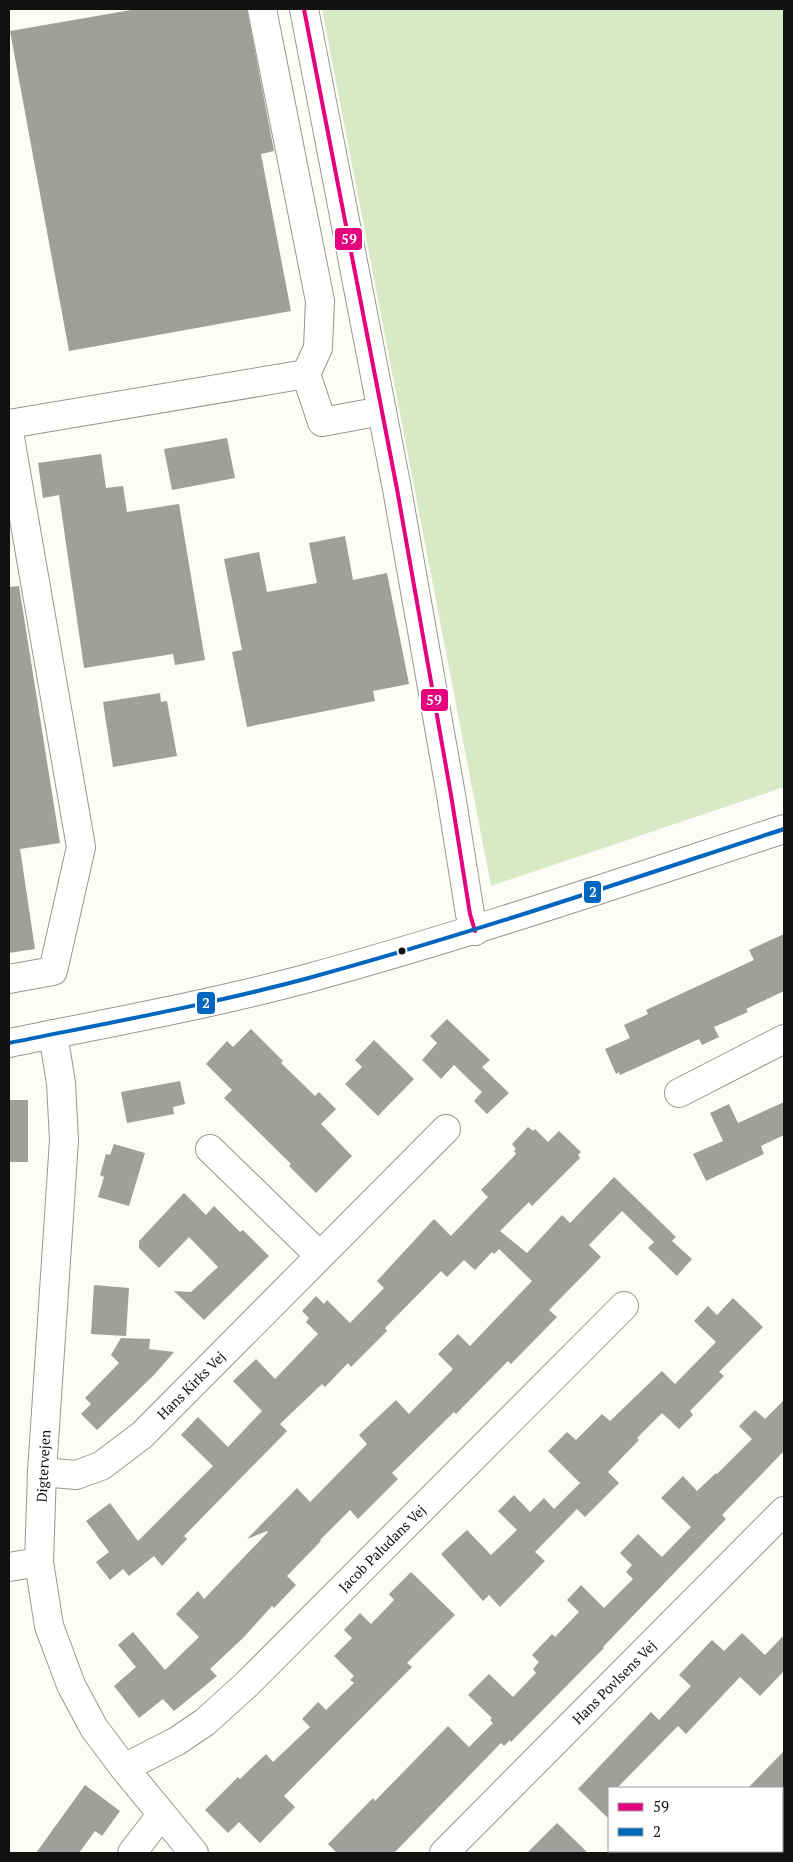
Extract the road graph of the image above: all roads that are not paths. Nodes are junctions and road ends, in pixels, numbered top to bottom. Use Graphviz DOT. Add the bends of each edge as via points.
graph roads {
  1 [pos="262,9"];
  2 [pos="304,9"];
  3 [pos="306,374"];
  4 [pos="382,411"];
  5 [pos="9,424"];
  6 [pos="9,432"];
  7 [pos="784,829"];
  8 [pos="475,931"];
  9 [pos="9,979"];
  10 [pos="53,1034"];
  11 [pos="784,1038"];
  12 [pos="9,1043"];
  13 [pos="680,1093"];
  14 [pos="446,1129"];
  15 [pos="210,1149"];
  16 [pos="319,1255"];
  17 [pos="624,1306"];
  18 [pos="42,1472"];
  19 [pos="784,1510"];
  20 [pos="39,1562"];
  21 [pos="9,1567"];
  22 [pos="124,1768"];
  23 [pos="161,1815"];
  24 [pos="132,1853"];
  25 [pos="194,1853"];
  26 [pos="444,1853"];
  1 -- 3 [label="street" via="320,301 318,348"];
  2 -- 4 [label="street"];
  3 -- 4 [label="street" via="322,422"];
  3 -- 5 [label="street"];
  4 -- 8 [label="street"];
  6 -- 9 [label="street" via="81,847 53,971"];
  7 -- 8 [label="street"];
  8 -- 10 [label="street" via="184,1009"];
  10 -- 12 [label="street"];
  10 -- 18 [label="street, Digtervejen" via="61,1083 64,1159"];
  11 -- 13 [label="street"];
  14 -- 16 [label="street, Hans Kirks Vej"];
  15 -- 16 [label="street"];
  16 -- 18 [label="street, Hans Kirks Vej" via="142,1435 101,1466 76,1475"];
  17 -- 22 [label="street, Jacob Paludans Vej" via="247,1684 191,1732"];
  18 -- 20 [label="street, Digtervejen"];
  19 -- 26 [label="street, Hans Povlsens Vej"];
  20 -- 21 [label="street"];
  20 -- 22 [label="street, Digtervejen" via="49,1626 71,1684 94,1728"];
  22 -- 23 [label="street, Digtervejen"];
  23 -- 24 [label="street"];
  23 -- 25 [label="street, Digtervejen"];
}
